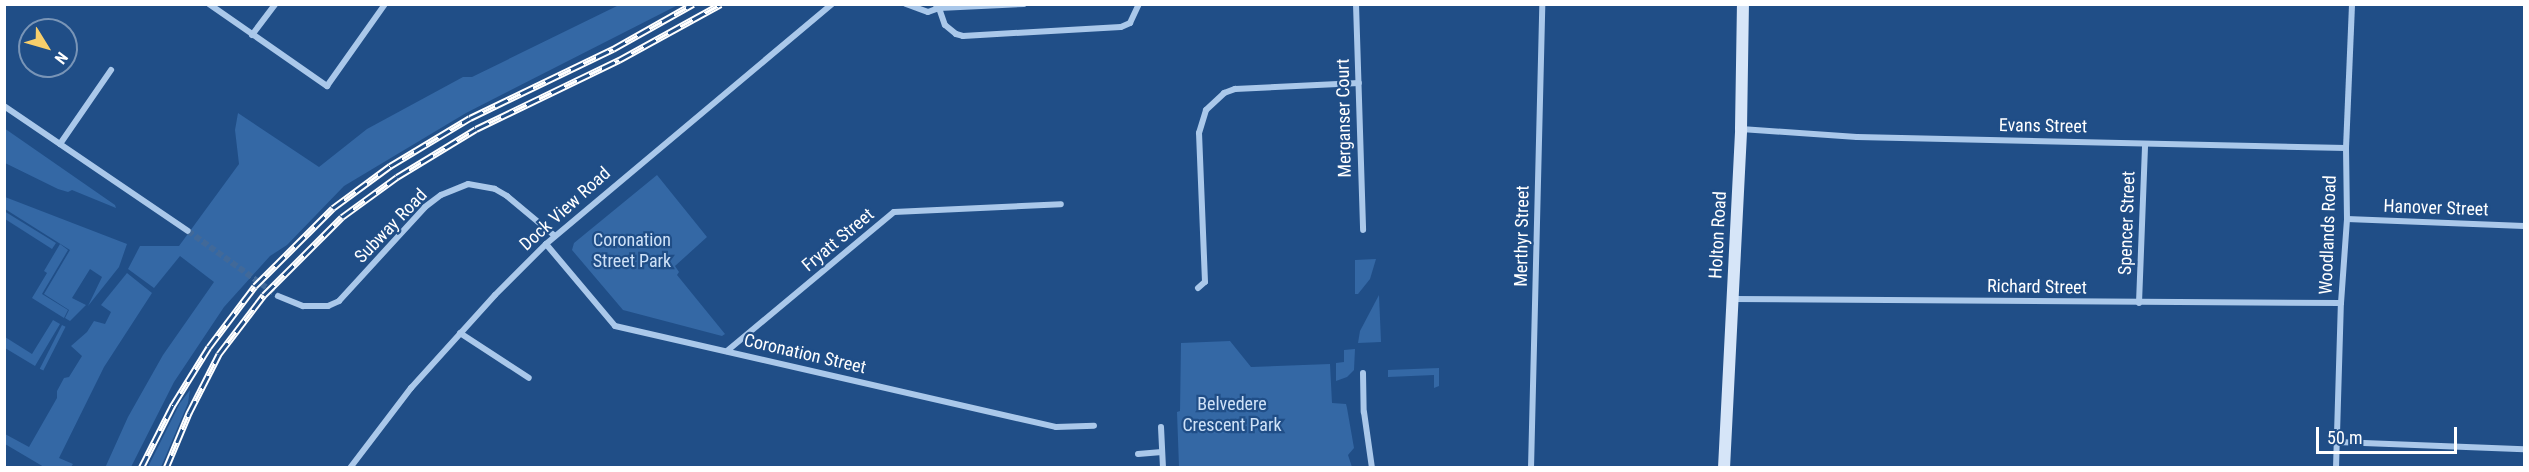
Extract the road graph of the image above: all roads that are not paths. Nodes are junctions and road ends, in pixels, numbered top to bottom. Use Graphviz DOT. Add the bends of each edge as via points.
graph roads {
  1 [pos="209,4"];
  2 [pos="275,4"];
  3 [pos="385,4"];
  4 [pos="832,4"];
  5 [pos="906,4"];
  6 [pos="1024,4"];
  7 [pos="1139,4"];
  8 [pos="1356,4"];
  9 [pos="1542,4"];
  10 [pos="1743,4"];
  11 [pos="2352,4"];
  12 [pos="937,6"];
  13 [pos="252,35"];
  14 [pos="111,70"];
  15 [pos="1359,82"];
  16 [pos="4,106"];
  17 [pos="1741,129"];
  18 [pos="60,144"];
  19 [pos="2145,144"];
  20 [pos="2346,148"];
  21 [pos="1061,204"];
  22 [pos="2347,219"];
  23 [pos="2524,226"];
  24 [pos="1363,230"];
  25 [pos="188,231"];
  26 [pos="555,236"];
  27 [pos="546,244"];
  28 [pos="1198,288"];
  29 [pos="278,296"];
  30 [pos="1733,299"];
  31 [pos="2139,303"];
  32 [pos="2341,303"];
  33 [pos="460,333"];
  34 [pos="727,351"];
  35 [pos="1363,373"];
  36 [pos="529,378"];
  37 [pos="1094,426"];
  38 [pos="1161,427"];
  39 [pos="2338,441"];
  40 [pos="2524,449"];
  41 [pos="1138,453"];
  42 [pos="1162,453"];
  43 [pos="350,468"];
  44 [pos="1163,468"];
  45 [pos="1372,468"];
  46 [pos="1531,468"];
  47 [pos="1724,468"];
  48 [pos="2336,468"];
  1 -- 13 [label="street"];
  2 -- 13 [label="street"];
  3 -- 13 [label="street" via="327,86"];
  4 -- 26 [label="street, Dock View Road"];
  5 -- 12 [label="street" via="923,12"];
  6 -- 12 [label="street"];
  7 -- 12 [label="street" via="1130,23 1120,27 963,36 945,25"];
  8 -- 15 [label="street, Merganser Court"];
  9 -- 46 [label="street, Merthyr Street"];
  10 -- 17 [label="main road, Holton Road"];
  11 -- 20 [label="street, Woodlands Road"];
  14 -- 18 [label="street"];
  15 -- 24 [label="street, Merganser Court"];
  15 -- 28 [label="street" via="1235,89 1215,99 1206,110 1199,133 1205,282"];
  16 -- 18 [label="street"];
  17 -- 19 [label="street, Evans Street"];
  17 -- 30 [label="main road, Holton Road"];
  18 -- 25 [label="street"];
  19 -- 20 [label="street, Evans Street"];
  19 -- 31 [label="street, Spencer Street"];
  20 -- 22 [label="street, Woodlands Road"];
  21 -- 34 [label="street, Fryatt Street" via="894,212"];
  22 -- 23 [label="street, Hanover Street"];
  22 -- 32 [label="street, Woodlands Road"];
  26 -- 27 [label="street, Dock View Road"];
  26 -- 29 [label="street, Subway Road" via="507,196 495,189 468,184 441,195 425,207 339,301 328,306 309,306"];
  27 -- 33 [label="street, Dock View Road"];
  27 -- 34 [label="street, Coronation Street" via="615,326"];
  30 -- 31 [label="street, Richard Street"];
  30 -- 47 [label="main road, Holton Road"];
  31 -- 32 [label="street, Richard Street"];
  32 -- 39 [label="street, Woodlands Road"];
  33 -- 36 [label="street"];
  33 -- 43 [label="street, Dock View Road" via="386,418"];
  34 -- 37 [label="street, Coronation Street" via="1056,428"];
  35 -- 45 [label="street"];
  38 -- 42 [label="street"];
  39 -- 40 [label="street"];
  39 -- 48 [label="street, Woodlands Road"];
  41 -- 42 [label="street"];
  42 -- 44 [label="street"];
}
